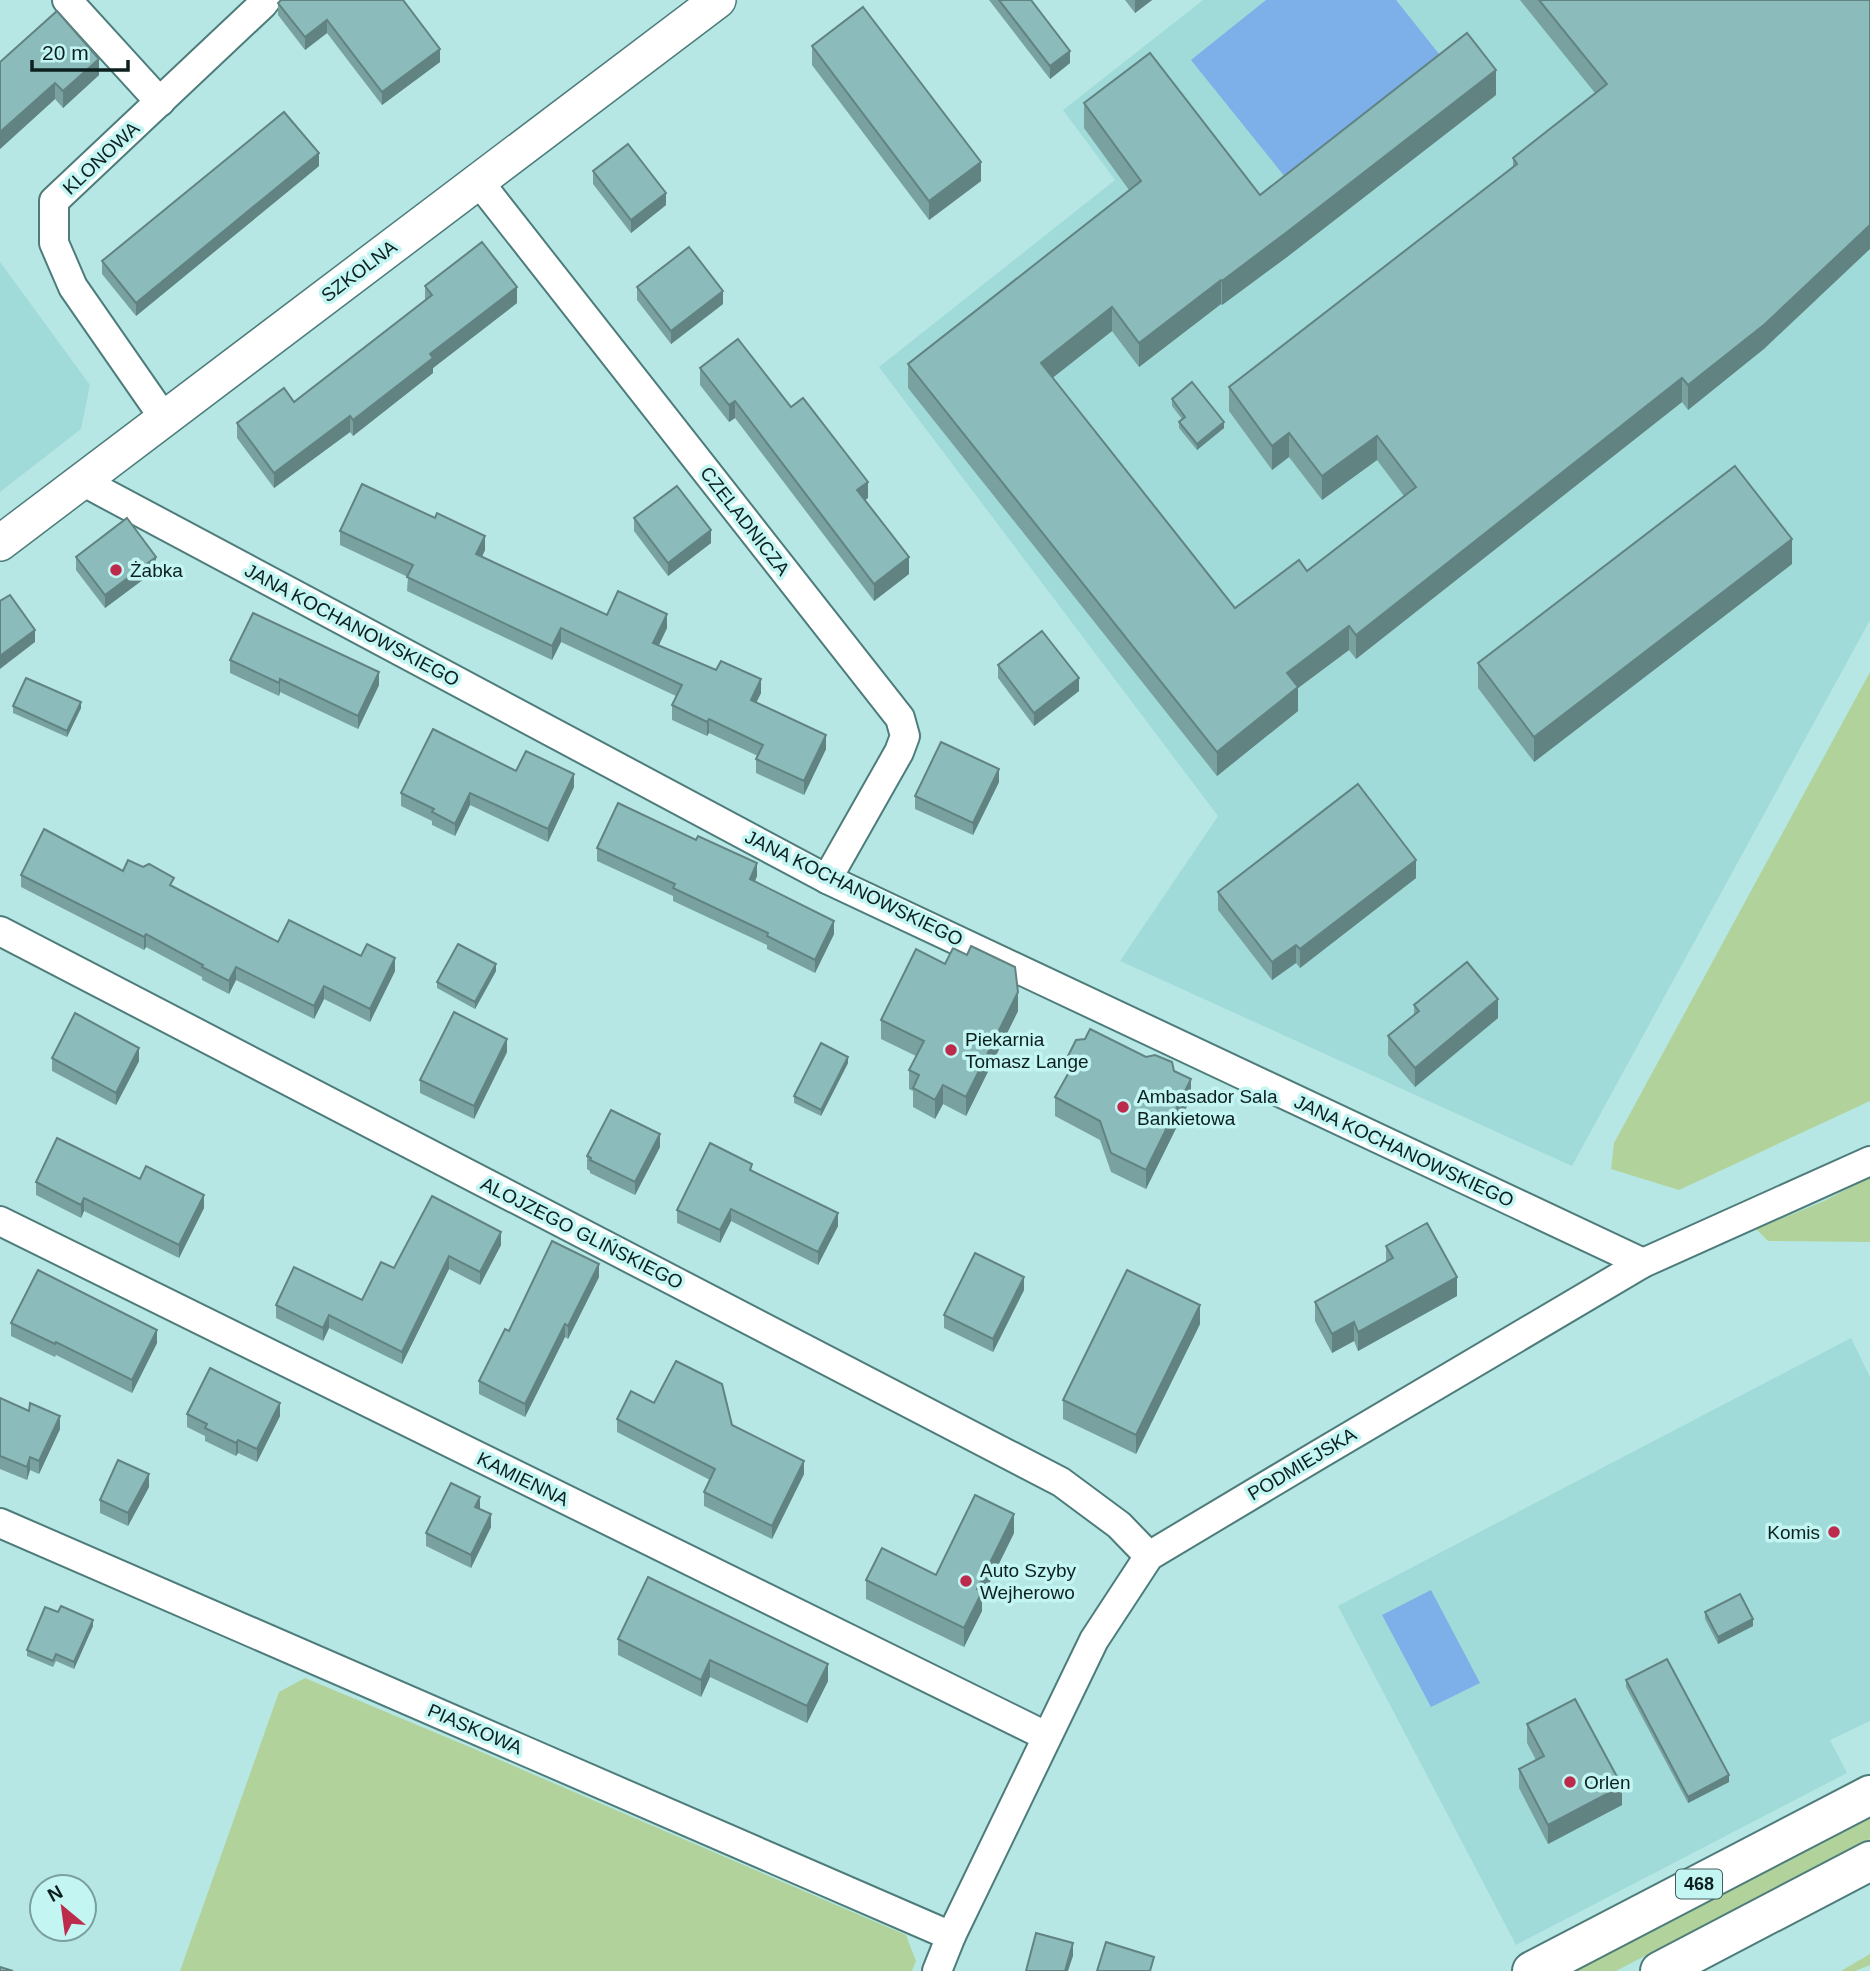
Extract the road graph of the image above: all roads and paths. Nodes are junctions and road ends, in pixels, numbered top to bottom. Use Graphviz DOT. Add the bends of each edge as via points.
graph roads {
  1 [pos="67,0"];
  2 [pos="266,0"];
  3 [pos="718,0"];
  4 [pos="160,102"];
  5 [pos="479,181"];
  6 [pos="164,418"];
  7 [pos="82,481"];
  8 [pos="0,543"];
  9 [pos="827,878"];
  10 [pos="0,931"];
  11 [pos="1870,1161"];
  12 [pos="0,1221"];
  13 [pos="1643,1263"];
  14 [pos="0,1523"];
  15 [pos="1149,1556"];
  16 [pos="1046,1737"];
  17 [pos="1870,1795"];
  18 [pos="1870,1861"];
  19 [pos="951,1936"];
  20 [pos="937,1971"];
  21 [pos="1532,1971"];
  22 [pos="1660,1971"];
  1 -- 4 [label="street"];
  2 -- 4 [label="street, KLONOWA"];
  3 -- 5 [label="street, SZKOLNA"];
  4 -- 6 [label="street, KLONOWA" via="54,201 54,243 73,288"];
  5 -- 6 [label="street, SZKOLNA"];
  5 -- 9 [label="street, CZELADNICZA" via="900,719 905,736 900,752"];
  6 -- 7 [label="street, SZKOLNA"];
  7 -- 8 [label="street, SZKOLNA"];
  7 -- 9 [label="street, JANA KOCHANOWSKIEGO"];
  9 -- 13 [label="street, JANA KOCHANOWSKIEGO"];
  10 -- 15 [label="street, ALOJZEGO GLIŃSKIEGO" via="1061,1482 1119,1525"];
  11 -- 13 [label="street, PODMIEJSKA"];
  12 -- 16 [label="street, KAMIENNA"];
  13 -- 15 [label="street, PODMIEJSKA"];
  14 -- 19 [label="street, PIASKOWA"];
  15 -- 16 [label="street, PODMIEJSKA" via="1094,1640"];
  16 -- 19 [label="street, PODMIEJSKA"];
  17 -- 21 [label="main road, 468"];
  18 -- 22 [label="main road"];
  19 -- 20 [label="street, PODMIEJSKA"];
}
